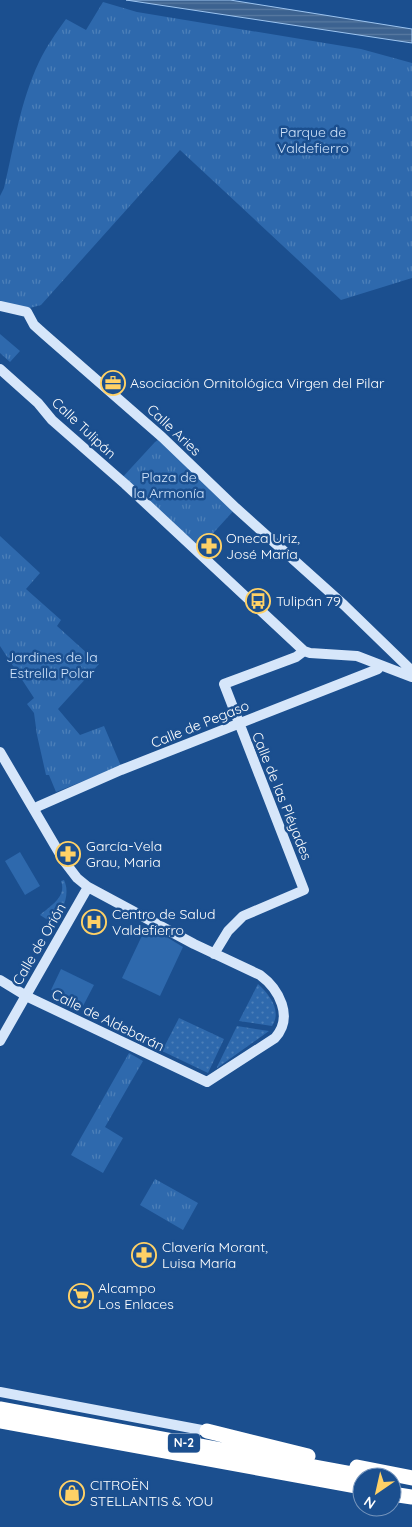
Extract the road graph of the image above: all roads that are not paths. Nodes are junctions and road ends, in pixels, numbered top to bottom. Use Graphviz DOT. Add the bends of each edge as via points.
graph roads {
  1 [pos="0,306"];
  2 [pos="0,369"];
  3 [pos="304,651"];
  4 [pos="382,667"];
  5 [pos="409,672"];
  6 [pos="238,723"];
  7 [pos="0,752"];
  8 [pos="34,809"];
  9 [pos="88,887"];
  10 [pos="214,954"];
  11 [pos="0,980"];
  12 [pos="25,995"];
  13 [pos="0,1041"];
  14 [pos="0,1392"];
  15 [pos="0,1409"];
  16 [pos="0,1421"];
  17 [pos="207,1431"];
  18 [pos="352,1474"];
  19 [pos="412,1478"];
  20 [pos="352,1485"];
  1 -- 5 [label="street, Calle Aries" via="27,312 34,325 344,604"];
  2 -- 3 [label="street, Calle Tulipán"];
  3 -- 4 [label="street" via="357,656"];
  3 -- 6 [label="street, Calle de las Pléyades" via="224,684"];
  4 -- 5 [label="street"];
  4 -- 6 [label="street, Calle de Pegaso"];
  6 -- 8 [label="street, Calle de Pegaso"];
  6 -- 10 [label="street, Calle de las Pléyades" via="304,890 243,916 228,931"];
  7 -- 8 [label="street"];
  8 -- 9 [label="street" via="68,868"];
  9 -- 10 [label="street"];
  9 -- 12 [label="street, Calle de Orión"];
  10 -- 12 [label="street, Calle de Aldebarán" via="266,980 281,1000 284,1015 281,1030 275,1038 206,1082"];
  11 -- 12 [label="street, Calle de Aldebarán"];
  12 -- 13 [label="street, Calle de Orión"];
  14 -- 17 [label="street"];
  15 -- 18 [label="highway, N-2"];
  16 -- 20 [label="highway, N-2"];
  17 -- 19 [label="highway"];
}
